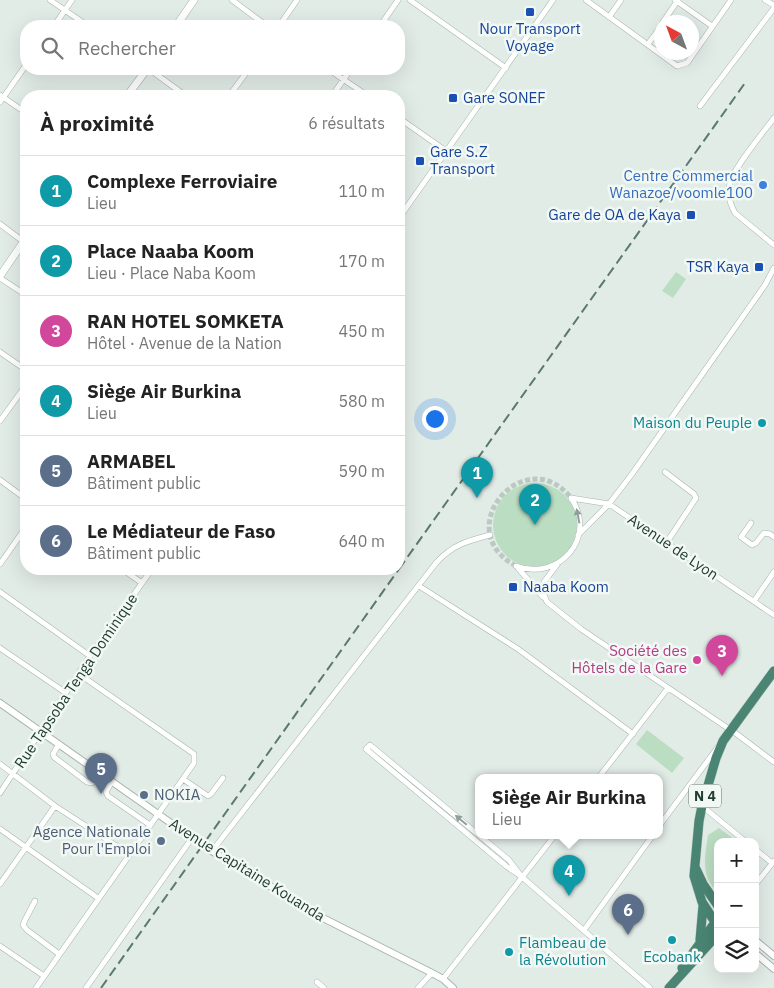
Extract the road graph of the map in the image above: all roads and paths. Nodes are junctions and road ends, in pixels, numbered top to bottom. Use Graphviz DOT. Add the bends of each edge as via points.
graph roads {
  1 [pos="50,0"];
  2 [pos="72,0"];
  3 [pos="194,0"];
  4 [pos="232,0"];
  5 [pos="297,0"];
  6 [pos="398,0"];
  7 [pos="410,0"];
  8 [pos="553,0"];
  9 [pos="586,0"];
  10 [pos="621,0"];
  11 [pos="677,0"];
  12 [pos="731,0"];
  13 [pos="765,0"];
  14 [pos="774,7"];
  15 [pos="65,10"];
  16 [pos="668,15"];
  17 [pos="609,17"];
  18 [pos="58,20"];
  19 [pos="79,20"];
  20 [pos="180,20"];
  21 [pos="259,20"];
  22 [pos="282,20"];
  23 [pos="384,20"];
  24 [pos="712,26"];
  25 [pos="654,35"];
  26 [pos="648,44"];
  27 [pos="506,68"];
  28 [pos="20,73"];
  29 [pos="143,75"];
  30 [pos="156,75"];
  31 [pos="245,75"];
  32 [pos="337,75"];
  33 [pos="347,75"];
  34 [pos="344,80"];
  35 [pos="132,90"];
  36 [pos="178,90"];
  37 [pos="233,90"];
  38 [pos="336,90"];
  39 [pos="359,90"];
  40 [pos="1,98"];
  41 [pos="700,106"];
  42 [pos="20,109"];
  43 [pos="774,118"];
  44 [pos="405,122"];
  45 [pos="446,151"];
  46 [pos="405,209"];
  47 [pos="0,224"];
  48 [pos="20,237"];
  49 [pos="774,245"];
  50 [pos="20,247"];
  51 [pos="774,268"];
  52 [pos="772,274"];
  53 [pos="0,277"];
  54 [pos="20,291"];
  55 [pos="0,352"];
  56 [pos="20,366"];
  57 [pos="20,393"];
  58 [pos="0,421"];
  59 [pos="665,472"];
  60 [pos="0,480"];
  61 [pos="20,495"];
  62 [pos="609,504"];
  63 [pos="750,523"];
  64 [pos="490,535"];
  65 [pos="578,535"];
  66 [pos="20,536"];
  67 [pos="774,537"];
  68 [pos="667,542"];
  69 [pos="560,562"];
  70 [pos="0,564"];
  71 [pos="774,572"];
  72 [pos="131,575"];
  73 [pos="148,575"];
  74 [pos="142,583"];
  75 [pos="419,586"];
  76 [pos="0,592"];
  77 [pos="754,601"];
  78 [pos="547,602"];
  79 [pos="774,615"];
  80 [pos="0,648"];
  81 [pos="90,656"];
  82 [pos="774,670"];
  83 [pos="79,674"];
  84 [pos="668,688"];
  85 [pos="66,693"];
  86 [pos="0,703"];
  87 [pos="730,730"];
  88 [pos="40,731"];
  89 [pos="633,734"];
  90 [pos="723,741"];
  91 [pos="59,744"];
  92 [pos="774,762"];
  93 [pos="0,764"];
  94 [pos="13,774"];
  95 [pos="102,774"];
  96 [pos="601,774"];
  97 [pos="223,778"];
  98 [pos="183,779"];
  99 [pos="112,781"];
  100 [pos="0,793"];
  101 [pos="55,806"];
  102 [pos="702,806"];
  103 [pos="158,813"];
  104 [pos="663,821"];
  105 [pos="150,825"];
  106 [pos="0,829"];
  107 [pos="475,832"];
  108 [pos="192,838"];
  109 [pos="741,838"];
  110 [pos="484,839"];
  111 [pos="552,839"];
  112 [pos="650,839"];
  113 [pos="26,846"];
  114 [pos="212,851"];
  115 [pos="759,852"];
  116 [pos="129,854"];
  117 [pos="773,862"];
  118 [pos="695,867"];
  119 [pos="522,877"];
  120 [pos="757,883"];
  121 [pos="0,884"];
  122 [pos="98,898"];
  123 [pos="714,900"];
  124 [pos="36,901"];
  125 [pos="703,905"];
  126 [pos="714,920"];
  127 [pos="714,922"];
  128 [pos="584,930"];
  129 [pos="714,938"];
  130 [pos="700,940"];
  131 [pos="759,943"];
  132 [pos="0,946"];
  133 [pos="59,954"];
  134 [pos="759,956"];
  135 [pos="774,956"];
  136 [pos="774,969"];
  137 [pos="432,973"];
  138 [pos="44,976"];
  139 [pos="443,979"];
  140 [pos="317,982"];
  141 [pos="671,984"];
  142 [pos="37,988"];
  143 [pos="86,988"];
  144 [pos="324,988"];
  145 [pos="418,988"];
  146 [pos="453,988"];
  147 [pos="650,988"];
  1 -- 15 [label="street"];
  2 -- 15 [label="street"];
  3 -- 20 [label="main road"];
  4 -- 21 [label="street"];
  5 -- 22 [label="street"];
  6 -- 23 [label="street"];
  7 -- 27 [label="street"];
  8 -- 27 [label="street"];
  9 -- 17 [label="street"];
  10 -- 17 [label="street"];
  11 -- 16 [label="street"];
  11 -- 24 [label="street"];
  12 -- 24 [label="street"];
  13 -- 14 [label="street"];
  14 -- 41 [label="street"];
  15 -- 18 [label="street"];
  15 -- 19 [label="street"];
  17 -- 26 [label="street"];
  24 -- 26 [label="street" via="687,63 676,66"];
  25 -- 26 [label="street"];
  27 -- 45 [label="street"];
  28 -- 40 [label="street"];
  29 -- 35 [label="main road"];
  30 -- 36 [label="street"];
  31 -- 37 [label="street"];
  32 -- 34 [label="street"];
  33 -- 34 [label="street"];
  34 -- 38 [label="street"];
  34 -- 39 [label="street"];
  40 -- 42 [label="street"];
  43 -- 49 [label="street" via="738,168 729,191 735,213"];
  44 -- 45 [label="street"];
  45 -- 46 [label="street"];
  47 -- 48 [label="street"];
  50 -- 53 [label="main road"];
  51 -- 52 [label="street"];
  52 -- 62 [label="street"];
  53 -- 54 [label="street"];
  55 -- 56 [label="street"];
  57 -- 58 [label="street"];
  59 -- 68 [label="street" via="696,498"];
  60 -- 61 [label="street"];
  62 -- 65 [label="street"];
  65 -- 62 [label="street, one-way" via="580,519 571,498"];
  62 -- 68 [label="street, Avenue de Lyon"];
  63 -- 67 [label="street" via="741,537 752,545 764,533"];
  64 -- 75 [label="street" via="467,541 446,552"];
  65 -- 69 [label="street" via="572,551"];
  66 -- 70 [label="street"];
  68 -- 77 [label="street, Avenue de Lyon"];
  69 -- 78 [label="street" via="544,582 542,590"];
  69 -- 78 [label="street" via="538,570 516,566"];
  71 -- 77 [label="street"];
  72 -- 74 [label="street"];
  73 -- 74 [label="street, Rue Tapsoba Tenga Dominique"];
  74 -- 81 [label="street, Rue Tapsoba Tenga Dominique"];
  75 -- 89 [label="street" via="518,649"];
  75 -- 114 [label="street"];
  76 -- 81 [label="street"];
  77 -- 79 [label="street, Avenue de Lyon"];
  78 -- 84 [label="street"];
  80 -- 85 [label="street"];
  81 -- 83 [label="street, Rue Tapsoba Tenga Dominique"];
  82 -- 87 [label="highway, N 4"];
  83 -- 85 [label="street, Rue Tapsoba Tenga Dominique"];
  83 -- 98 [label="street" via="194,754 194,763"];
  84 -- 87 [label="street"];
  84 -- 89 [label="street"];
  85 -- 88 [label="street, Rue Tapsoba Tenga Dominique"];
  86 -- 88 [label="street, Avenue Capitaine Kouanda"];
  87 -- 90 [label="highway, N 4"];
  87 -- 92 [label="street"];
  88 -- 91 [label="street, Avenue Capitaine Kouanda"];
  88 -- 94 [label="street, Rue Tapsoba Tenga Dominique"];
  89 -- 96 [label="street"];
  90 -- 102 [label="highway, N 4"];
  90 -- 104 [label="street"];
  91 -- 95 [label="street, Avenue Capitaine Kouanda"];
  91 -- 95 [label="street" via="54,757 87,782 95,782"];
  93 -- 94 [label="street"];
  94 -- 100 [label="street, Rue Tapsoba Tenga Dominique"];
  94 -- 101 [label="street"];
  95 -- 99 [label="street, Avenue Capitaine Kouanda"];
  97 -- 98 [label="street" via="208,796"];
  98 -- 103 [label="street"];
  99 -- 103 [label="street, Avenue Capitaine Kouanda"];
  99 -- 105 [label="street" via="106,789 108,796"];
  101 -- 113 [label="street"];
  101 -- 116 [label="street"];
  102 -- 109 [label="street"];
  102 -- 118 [label="highway, N 4"];
  103 -- 105 [label="street"];
  103 -- 108 [label="street, Avenue Capitaine Kouanda"];
  105 -- 116 [label="street"];
  106 -- 113 [label="street"];
  107 -- 119 [label="street, one-way" via="370,745 366,749"];
  108 -- 114 [label="street, Avenue Capitaine Kouanda"];
  108 -- 143 [label="street"];
  119 -- 110 [label="street, one-way" via="509,860"];
  111 -- 119 [label="street"];
  112 -- 128 [label="street"];
  113 -- 121 [label="street"];
  113 -- 122 [label="street"];
  114 -- 137 [label="street, Avenue Capitaine Kouanda" via="323,918"];
  115 -- 117 [label="street"];
  116 -- 122 [label="street"];
  117 -- 120 [label="street"];
  118 -- 123 [label="highway"];
  118 -- 125 [label="highway, N 4" via="696,887"];
  119 -- 128 [label="street"];
  119 -- 139 [label="street"];
  122 -- 133 [label="street"];
  124 -- 133 [label="street" via="23,925"];
  125 -- 126 [label="highway"];
  125 -- 130 [label="highway, N 4"];
  127 -- 130 [label="highway"];
  128 -- 147 [label="street"];
  129 -- 141 [label="highway, N 4"];
  130 -- 141 [label="highway, N 4"];
  131 -- 135 [label="street"];
  132 -- 138 [label="street"];
  133 -- 138 [label="street"];
  134 -- 136 [label="street"];
  137 -- 139 [label="street, Avenue Capitaine Kouanda"];
  137 -- 145 [label="street"];
  138 -- 142 [label="street"];
  139 -- 146 [label="street, Avenue Capitaine Kouanda"];
  140 -- 144 [label="street"];
}
